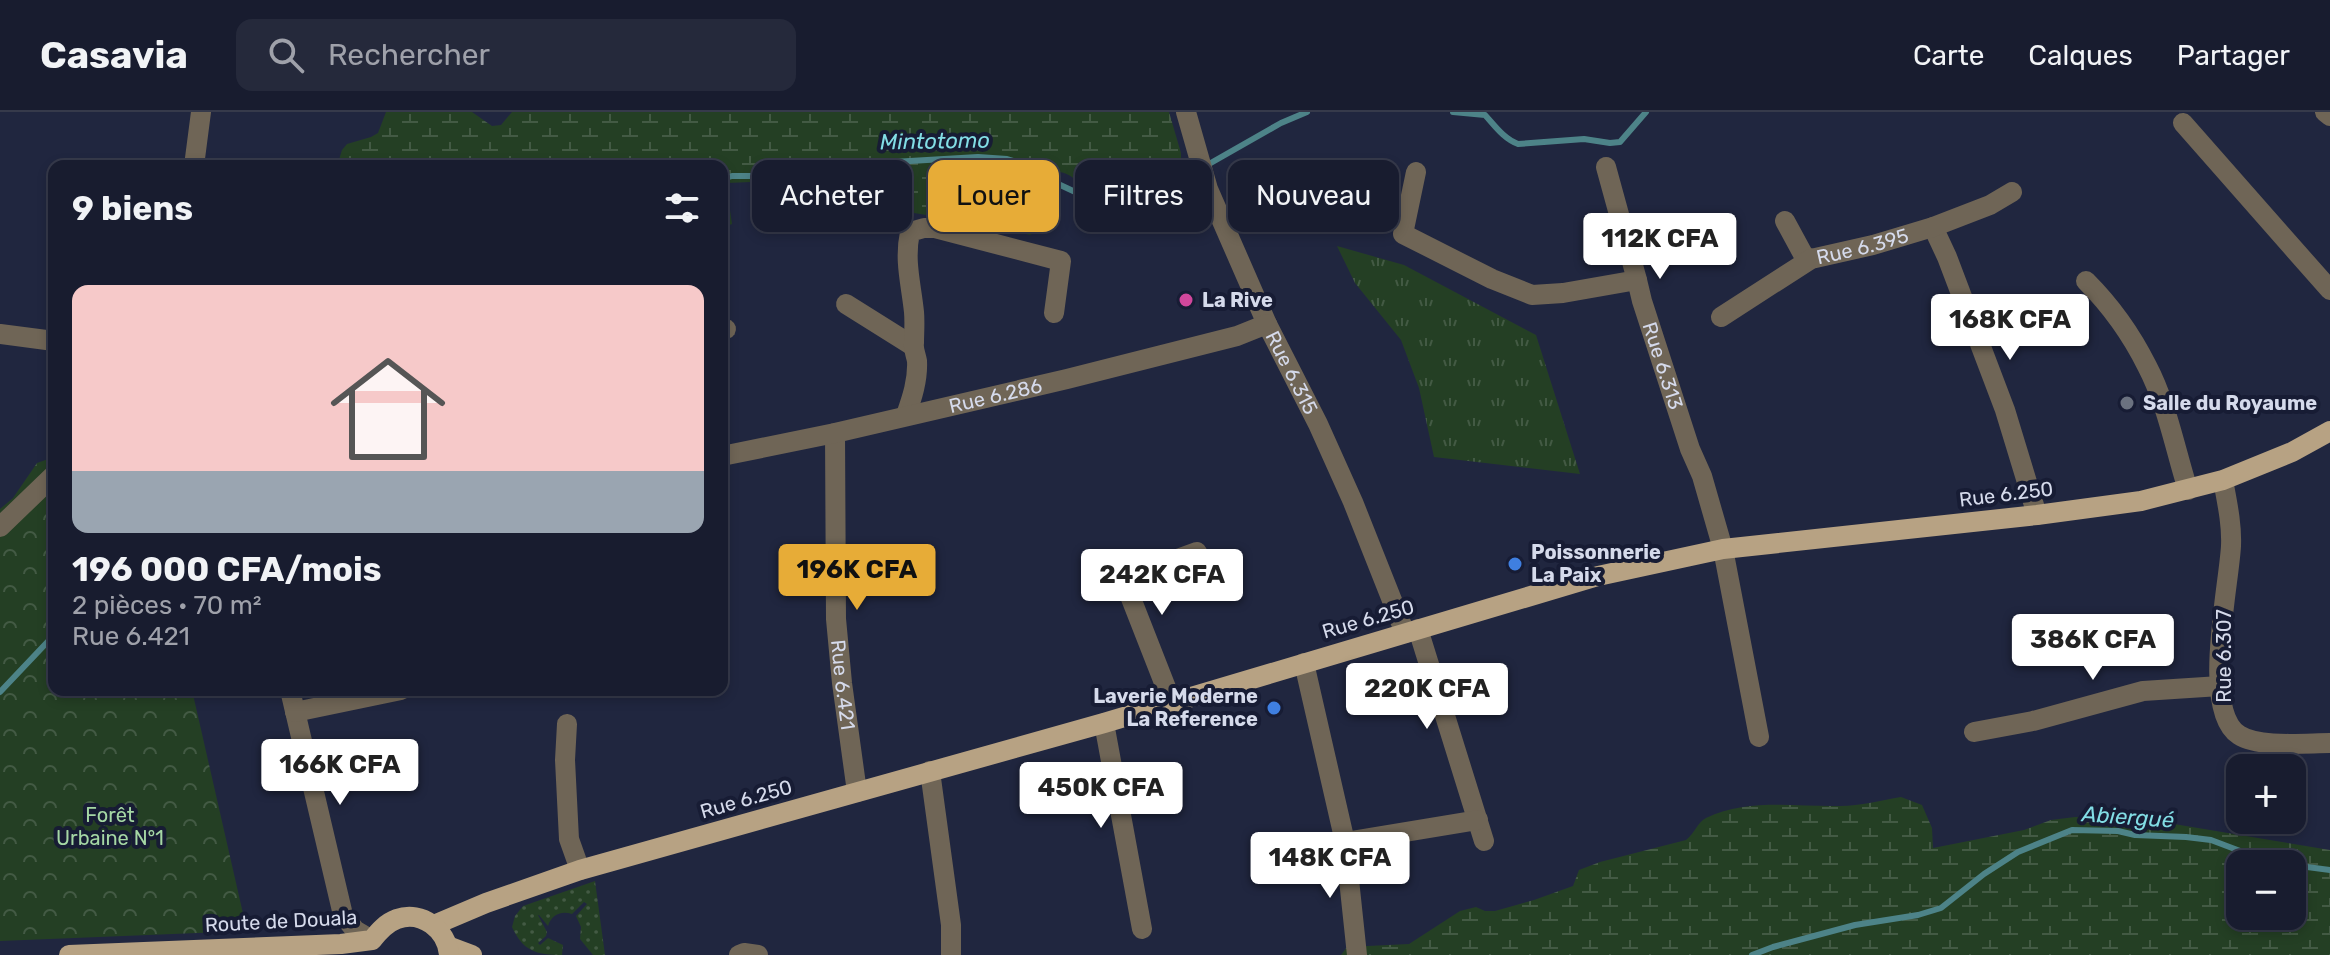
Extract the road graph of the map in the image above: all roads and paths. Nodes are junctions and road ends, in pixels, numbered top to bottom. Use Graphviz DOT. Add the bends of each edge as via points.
graph roads {
  1 [pos="201,112"];
  2 [pos="1186,112"];
  3 [pos="2325,112"];
  4 [pos="2330,116"];
  5 [pos="2183,123"];
  6 [pos="195,160"];
  7 [pos="1606,167"];
  8 [pos="1416,172"];
  9 [pos="2012,192"];
  10 [pos="1785,221"];
  11 [pos="1933,227"];
  12 [pos="1811,259"];
  13 [pos="1637,280"];
  14 [pos="2086,281"];
  15 [pos="2330,290"];
  16 [pos="846,304"];
  17 [pos="1054,313"];
  18 [pos="1721,317"];
  19 [pos="1267,324"];
  20 [pos="0,334"];
  21 [pos="48,340"];
  22 [pos="913,346"];
  23 [pos="906,415"];
  24 [pos="2330,431"];
  25 [pos="835,433"];
  26 [pos="728,455"];
  27 [pos="2223,480"];
  28 [pos="48,481"];
  29 [pos="2188,490"];
  30 [pos="2037,515"];
  31 [pos="0,527"];
  32 [pos="1723,549"];
  33 [pos="1197,552"];
  34 [pos="1411,631"];
  35 [pos="1304,663"];
  36 [pos="2220,686"];
  37 [pos="291,696"];
  38 [pos="372,696"];
  39 [pos="1172,703"];
  40 [pos="295,712"];
  41 [pos="1104,723"];
  42 [pos="567,724"];
  43 [pos="1974,732"];
  44 [pos="1759,737"];
  45 [pos="2330,743"];
  46 [pos="930,771"];
  47 [pos="857,792"];
  48 [pos="1478,820"];
  49 [pos="1484,841"];
  50 [pos="1345,842"];
  51 [pos="580,870"];
  52 [pos="434,925"];
  53 [pos="1142,929"];
  54 [pos="371,948"];
  55 [pos="449,951"];
  56 [pos="69,955"];
  57 [pos="472,955"];
  58 [pos="739,955"];
  59 [pos="758,955"];
  60 [pos="952,955"];
  61 [pos="1357,955"];
  1 -- 6 [label="street"];
  2 -- 19 [label="street, Rue 6.315" via="1208,189"];
  3 -- 4 [label="street"];
  5 -- 15 [label="street"];
  7 -- 13 [label="street, Rue 6.313"];
  8 -- 13 [label="street" via="1403,234 1492,279 1532,295"];
  9 -- 11 [label="street, Rue 6.395"];
  10 -- 12 [label="street" via="1804,256"];
  11 -- 12 [label="street, Rue 6.395"];
  11 -- 30 [label="street" via="2005,410"];
  12 -- 18 [label="street, Rue 6.395"];
  13 -- 32 [label="street, Rue 6.313"];
  14 -- 29 [label="street" via="2122,322 2149,368"];
  16 -- 22 [label="street"];
  17 -- 22 [label="street" via="1061,261 924,228 910,232 906,252"];
  19 -- 23 [label="street, Rue 6.286" via="1187,349"];
  19 -- 34 [label="street, Rue 6.315"];
  20 -- 21 [label="street"];
  22 -- 23 [label="street" via="917,376"];
  23 -- 25 [label="street, Rue 6.286"];
  24 -- 27 [label="main road, Rue 6.250"];
  25 -- 26 [label="street, Rue 6.286"];
  25 -- 47 [label="street, Rue 6.421" via="836,619"];
  27 -- 29 [label="main road, Rue 6.250"];
  27 -- 36 [label="street, Rue 6.307" via="2231,546"];
  28 -- 31 [label="street"];
  29 -- 30 [label="main road, Rue 6.250"];
  30 -- 32 [label="main road, Rue 6.250"];
  32 -- 34 [label="main road, Rue 6.250" via="1598,576"];
  32 -- 44 [label="street, Rue 6.313"];
  33 -- 39 [label="street" via="1125,583"];
  34 -- 35 [label="main road, Rue 6.250"];
  34 -- 48 [label="street, Rue 6.315"];
  35 -- 39 [label="main road, Rue 6.250"];
  35 -- 50 [label="street"];
  36 -- 43 [label="street" via="2143,691"];
  36 -- 45 [label="street, Rue 6.307" via="2229,727 2241,737"];
  37 -- 40 [label="street"];
  38 -- 40 [label="street"];
  39 -- 41 [label="main road, Rue 6.250"];
  40 -- 54 [label="street" via="343,915"];
  41 -- 46 [label="main road, Rue 6.250"];
  41 -- 53 [label="street"];
  42 -- 51 [label="street" via="569,839"];
  46 -- 47 [label="main road, Rue 6.250"];
  46 -- 60 [label="street"];
  47 -- 51 [label="main road, Rue 6.250"];
  48 -- 49 [label="street, Rue 6.315"];
  48 -- 50 [label="street"];
  50 -- 61 [label="street"];
  51 -- 52 [label="main road, Rue 6.250"];
  52 -- 54 [label="main road, Route de Douala" via="399,918 383,927"];
  52 -- 55 [label="main road"];
  54 -- 56 [label="main road, Route de Douala" via="341,944"];
  55 -- 57 [label="main road"];
  58 -- 59 [label="street"];
}
